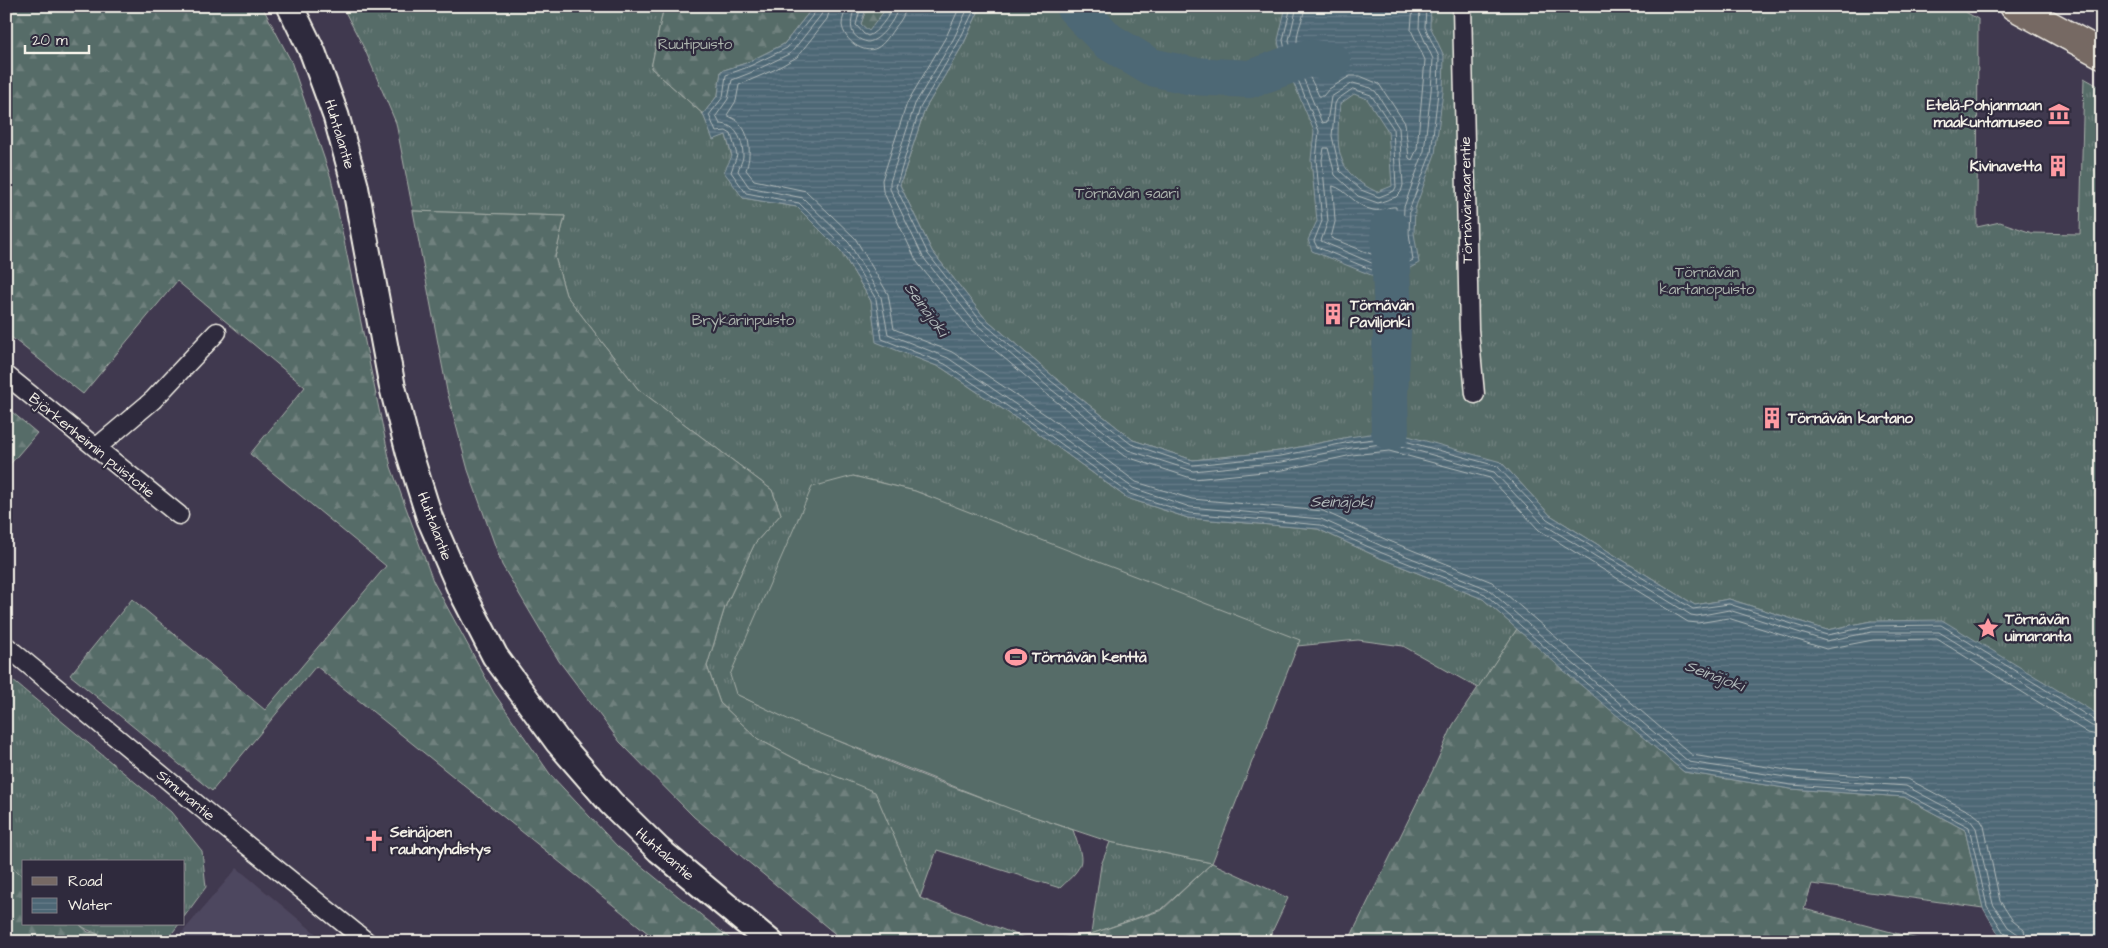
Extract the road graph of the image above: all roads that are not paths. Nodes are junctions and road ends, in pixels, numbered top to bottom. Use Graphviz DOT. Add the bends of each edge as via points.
graph roads {
  1 [pos="290,6"];
  2 [pos="1462,6"];
  3 [pos="2014,6"];
  4 [pos="2102,54"];
  5 [pos="217,332"];
  6 [pos="6,375"];
  7 [pos="1474,394"];
  8 [pos="96,448"];
  9 [pos="179,515"];
  10 [pos="6,646"];
  11 [pos="367,942"];
  12 [pos="770,942"];
  1 -- 12 [label="main road, Huhtalantie" via="313,53 336,116 355,185 392,385 409,452 430,519 460,588 495,656 558,742 611,803 659,850"];
  2 -- 7 [label="street, Törnävänsaarentie" via="1469,330"];
  3 -- 4 [label="main road"];
  5 -- 8 [label="street" via="154,400"];
  6 -- 8 [label="street, Björkenheimin puistotie"];
  8 -- 9 [label="street, Björkenheimin puistotie"];
  10 -- 11 [label="street, Simunantie"];
}
